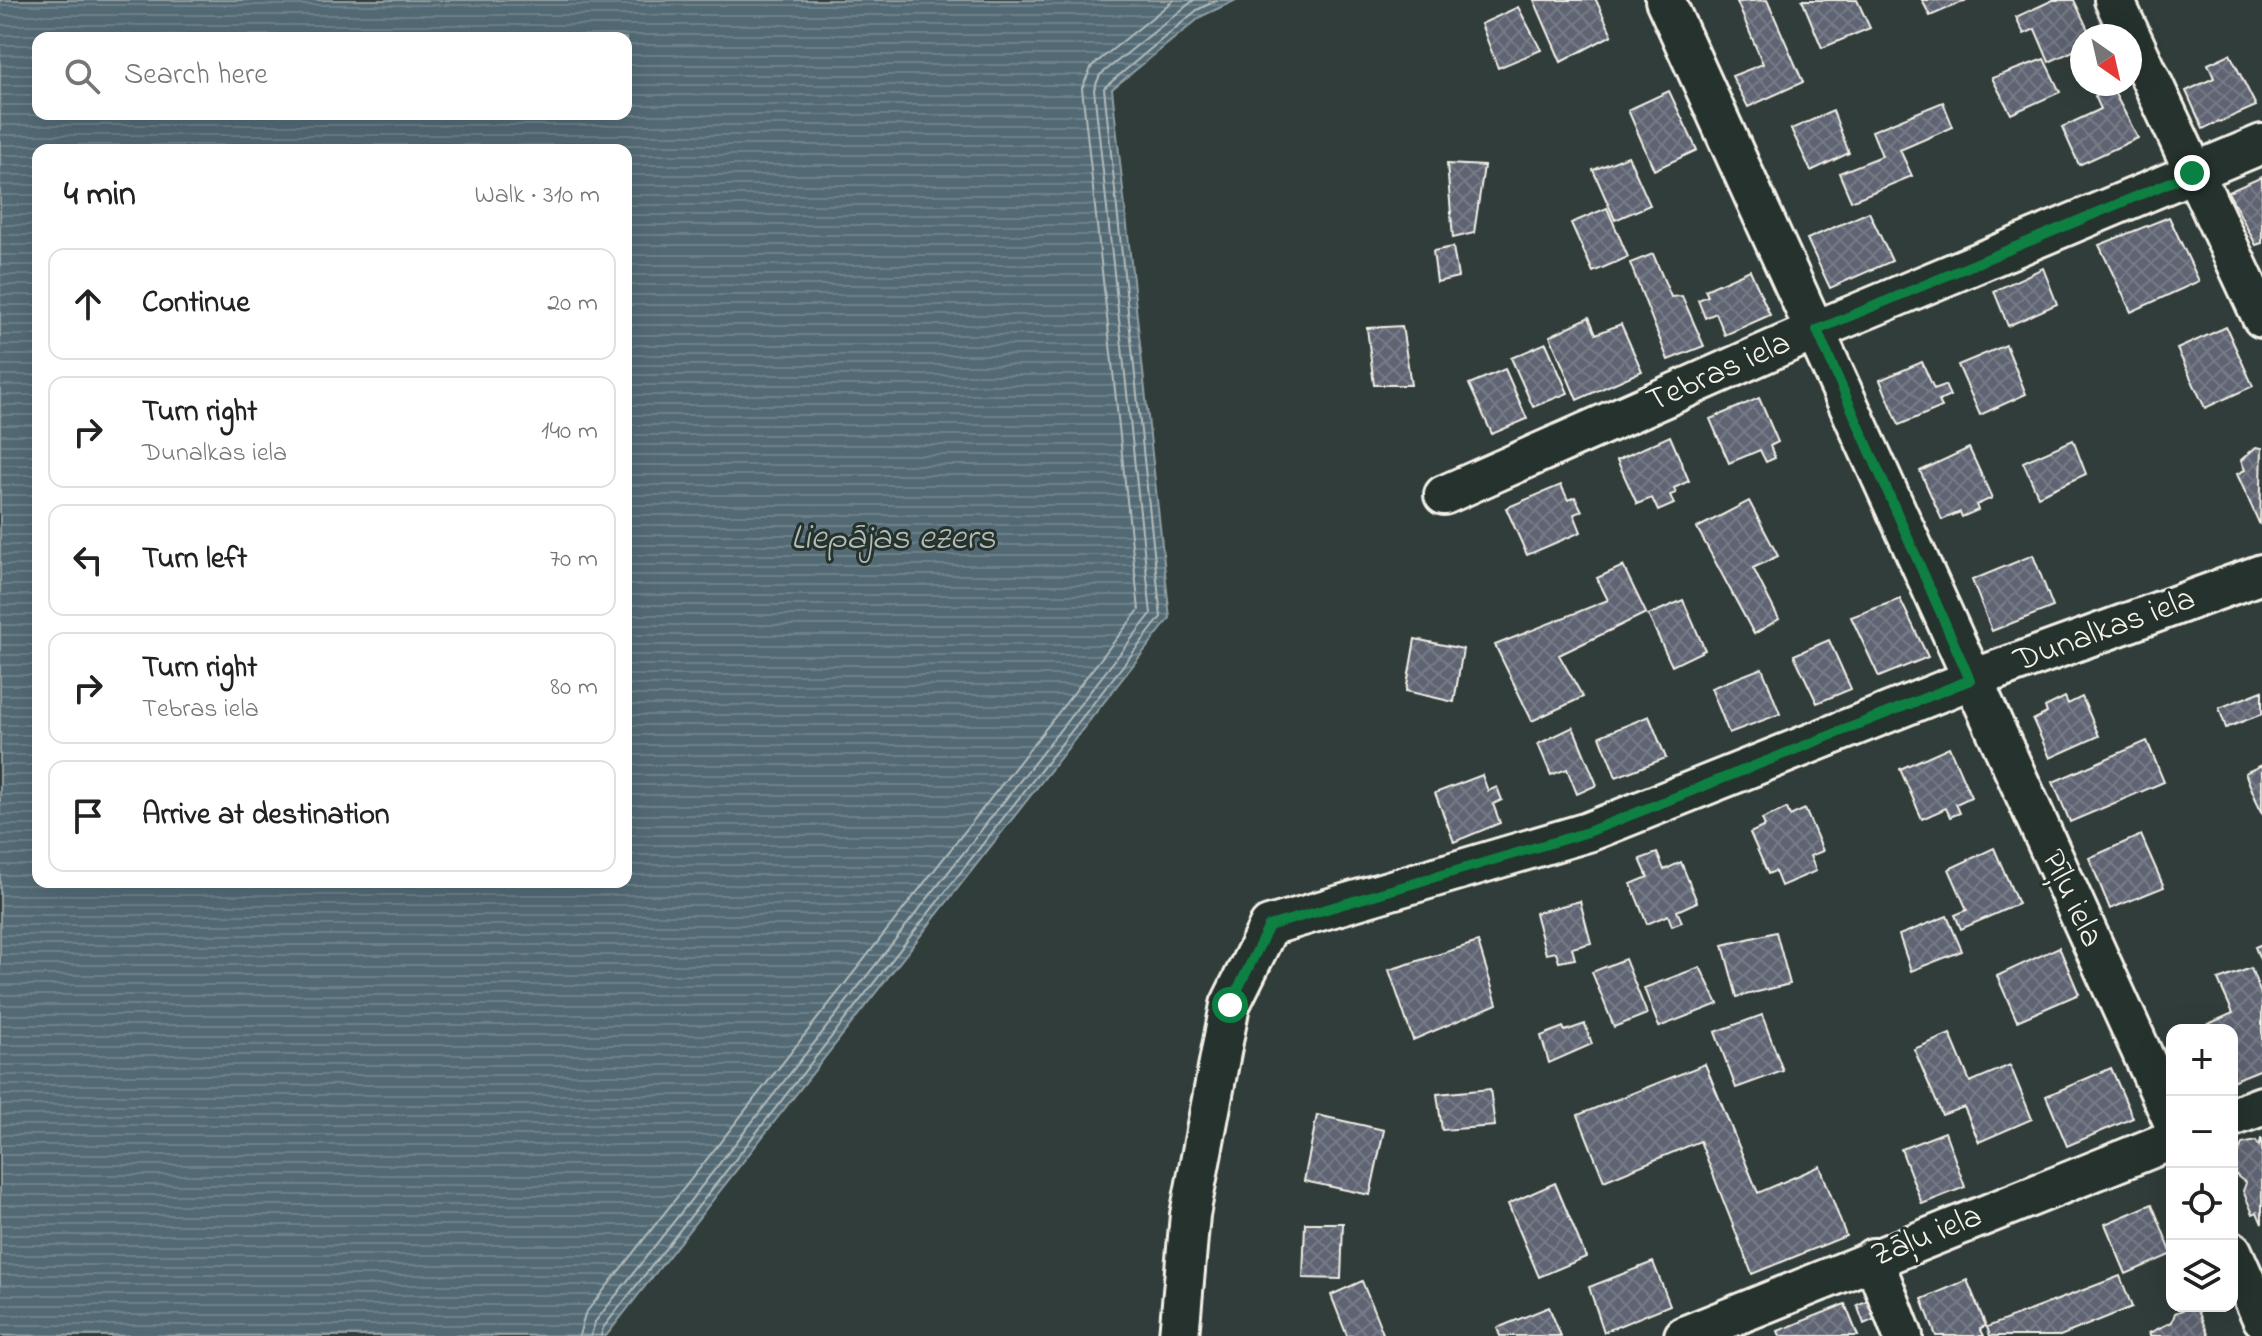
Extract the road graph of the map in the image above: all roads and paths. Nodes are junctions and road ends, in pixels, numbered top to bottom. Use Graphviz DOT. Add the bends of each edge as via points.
graph roads {
  1 [pos="1665,0"];
  2 [pos="2114,0"];
  3 [pos="2262,144"];
  4 [pos="2192,173"];
  5 [pos="2262,318"];
  6 [pos="1817,330"];
  7 [pos="1444,495"];
  8 [pos="2262,574"];
  9 [pos="1970,680"];
  10 [pos="2166,1106"];
  11 [pos="2262,1106"];
  12 [pos="2238,1115"];
  13 [pos="2166,1142"];
  14 [pos="1873,1258"];
  15 [pos="2238,1264"];
  16 [pos="2262,1318"];
  17 [pos="1179,1336"];
  18 [pos="1684,1336"];
  19 [pos="1903,1336"];
  1 -- 6 [label="street, Pīļu iela"];
  2 -- 4 [label="street"];
  3 -- 4 [label="street, Tebras iela"];
  4 -- 5 [label="street"];
  4 -- 6 [label="street, Tebras iela"];
  6 -- 7 [label="street, Tebras iela"];
  6 -- 9 [label="street, Pīļu iela"];
  8 -- 9 [label="street, Dunalkas iela"];
  9 -- 10 [label="street, Pīļu iela"];
  9 -- 17 [label="street, Dunalkas iela" via="1588,832 1269,926 1230,1005 1190,1215"];
  11 -- 12 [label="street"];
  13 -- 14 [label="street, Zāļu iela"];
  14 -- 18 [label="street, Zāļu iela"];
  14 -- 19 [label="street"];
  15 -- 16 [label="street"];
}
